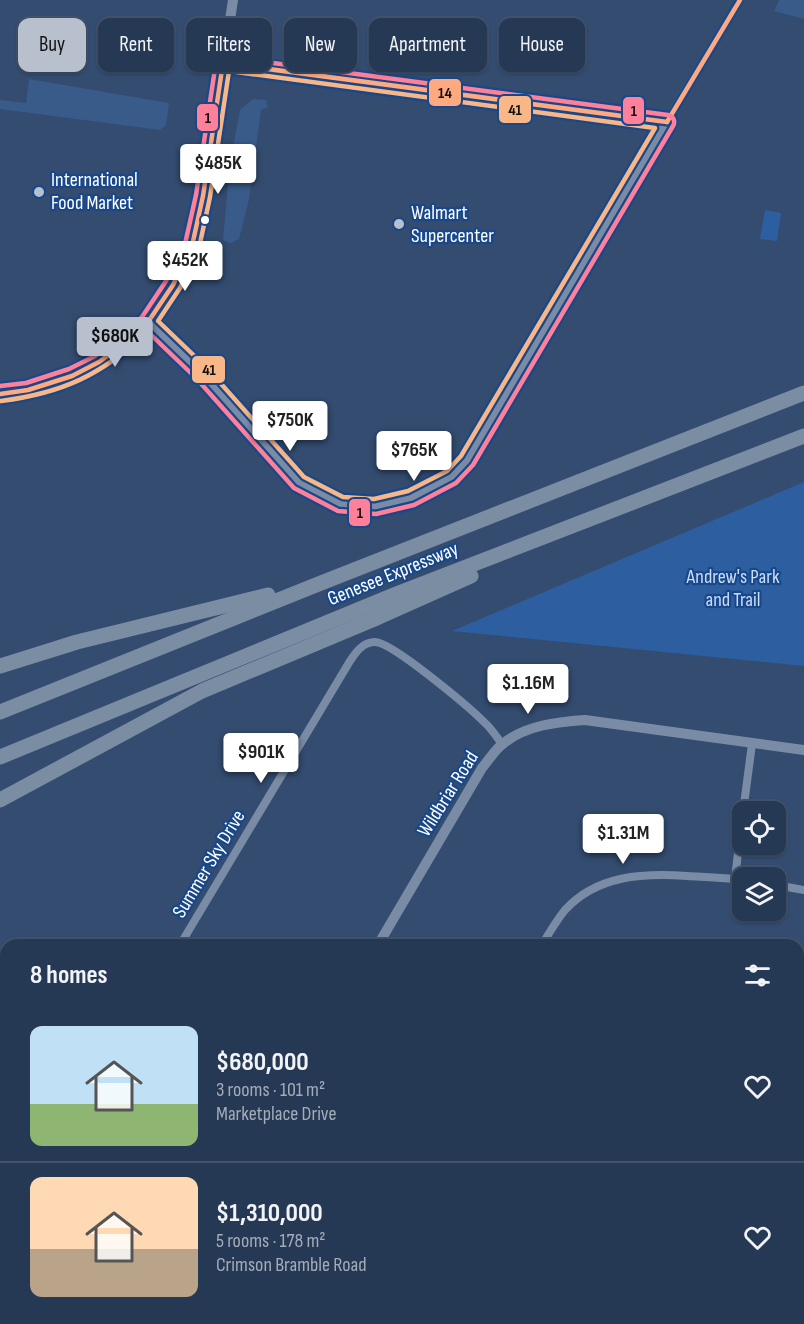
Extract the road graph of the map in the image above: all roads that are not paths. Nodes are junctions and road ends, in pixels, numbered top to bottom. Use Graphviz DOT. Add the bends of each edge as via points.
graph roads {
  1 [pos="232,0"];
  2 [pos="740,0"];
  3 [pos="229,18"];
  4 [pos="272,70"];
  5 [pos="222,72"];
  6 [pos="667,122"];
  7 [pos="148,322"];
  8 [pos="804,393"];
  9 [pos="0,394"];
  10 [pos="804,436"];
  11 [pos="615,510"];
  12 [pos="321,583"];
  13 [pos="0,666"];
  14 [pos="0,712"];
  15 [pos="502,744"];
  16 [pos="752,744"];
  17 [pos="804,750"];
  18 [pos="0,757"];
  19 [pos="0,800"];
  20 [pos="744,801"];
  21 [pos="732,879"];
  22 [pos="786,887"];
  23 [pos="804,890"];
  24 [pos="184,939"];
  25 [pos="382,939"];
  26 [pos="546,939"];
  1 -- 3 [label="street"];
  2 -- 6 [label="street"];
  4 -- 6 [label="street"];
  5 -- 7 [label="street" via="192,246 173,285"];
  6 -- 7 [label="street" via="467,461 440,485 411,498 375,507 341,504 299,483 201,374"];
  7 -- 9 [label="street" via="108,356 72,376"];
  8 -- 12 [label="highway, Genesee Expressway"];
  10 -- 11 [label="highway, Genesee Expressway"];
  11 -- 18 [label="highway, Genesee Expressway"];
  11 -- 19 [label="highway" via="379,617 202,691"];
  12 -- 13 [label="highway" via="77,642"];
  12 -- 14 [label="highway, Genesee Expressway"];
  15 -- 16 [label="street, Wildbriar Road" via="540,726 585,720"];
  15 -- 24 [label="street, Summer Sky Drive" via="470,708 415,666 383,644 364,645 350,661"];
  15 -- 25 [label="street, Wildbriar Road" via="482,768"];
  16 -- 17 [label="street, Wildbriar Road"];
  16 -- 20 [label="street"];
  21 -- 26 [label="street" via="647,874 610,882 589,891 566,910"];
  22 -- 23 [label="street"];
}
